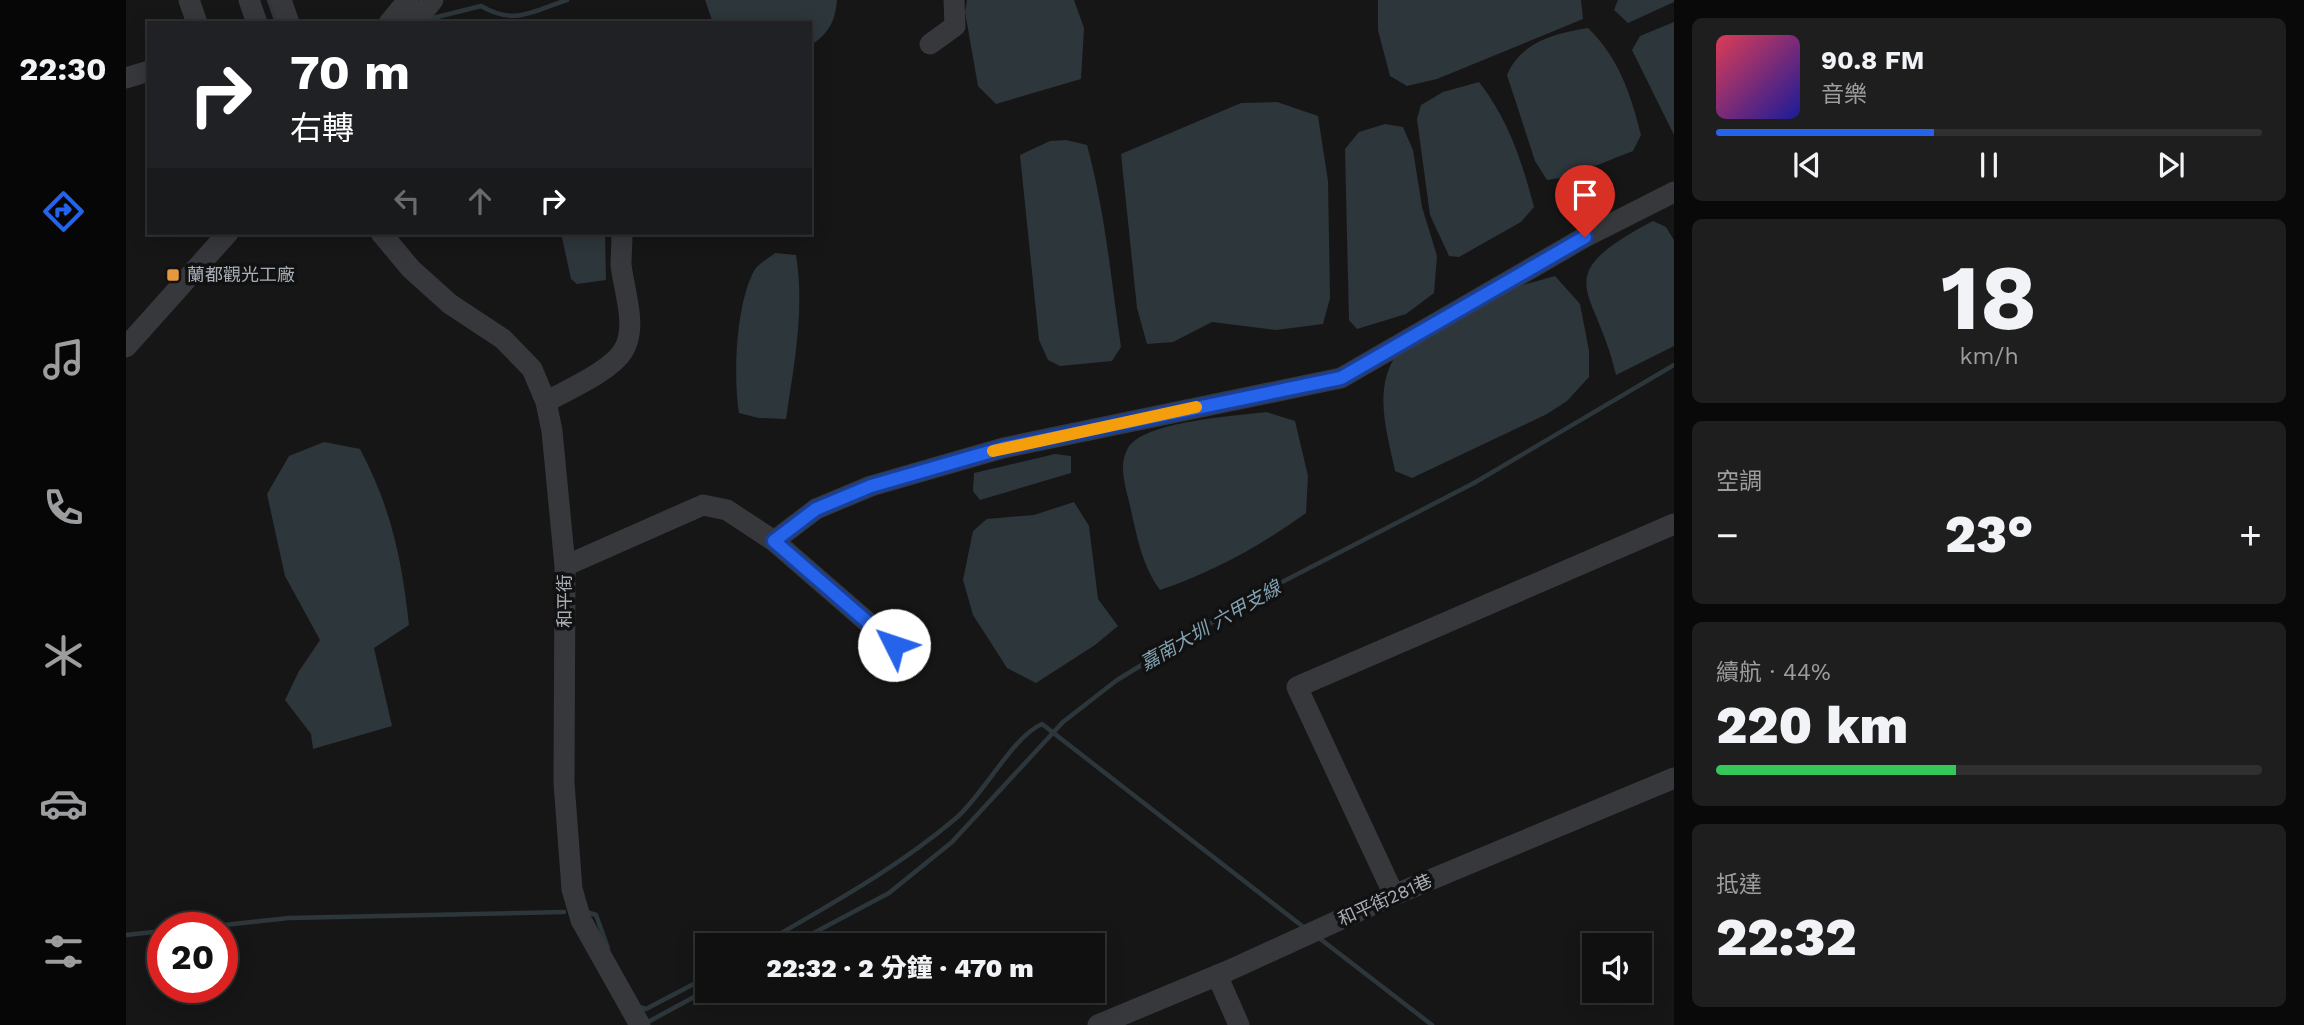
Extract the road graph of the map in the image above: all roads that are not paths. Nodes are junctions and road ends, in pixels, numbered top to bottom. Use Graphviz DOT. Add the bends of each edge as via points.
graph roads {
  1 [pos="189,0"];
  2 [pos="249,0"];
  3 [pos="408,0"];
  4 [pos="433,0"];
  5 [pos="954,0"];
  6 [pos="196,21"];
  7 [pos="256,21"];
  8 [pos="391,21"];
  9 [pos="416,21"];
  10 [pos="930,44"];
  11 [pos="147,72"];
  12 [pos="126,78"];
  13 [pos="1674,192"];
  14 [pos="226,235"];
  15 [pos="383,235"];
  16 [pos="622,235"];
  17 [pos="128,343"];
  18 [pos="546,402"];
  19 [pos="1674,524"];
  20 [pos="774,541"];
  21 [pos="565,566"];
  22 [pos="894,645"];
  23 [pos="1674,778"];
  24 [pos="1394,895"];
  25 [pos="1217,975"];
  26 [pos="638,1024"];
  27 [pos="1098,1025"];
  28 [pos="1239,1025"];
  1 -- 6 [label="street"];
  2 -- 7 [label="street"];
  3 -- 8 [label="street"];
  4 -- 9 [label="street"];
  5 -- 10 [label="street" via="955,26"];
  11 -- 12 [label="street"];
  13 -- 20 [label="street" via="1585,237 1341,378 1003,448 871,486 816,509"];
  14 -- 17 [label="street"];
  15 -- 18 [label="street, 和平街" via="411,270 513,349 531,369"];
  16 -- 18 [label="street" via="629,322 623,352"];
  18 -- 21 [label="street, 和平街"];
  19 -- 24 [label="street" via="1297,687"];
  20 -- 21 [label="street" via="727,510 703,505"];
  20 -- 22 [label="street"];
  21 -- 26 [label="street, 和平街" via="564,783 572,889 581,920"];
  23 -- 24 [label="street, 和平街281巷"];
  24 -- 25 [label="street, 和平街281巷"];
  25 -- 27 [label="street, 和平街281巷"];
  25 -- 28 [label="street"];
}
